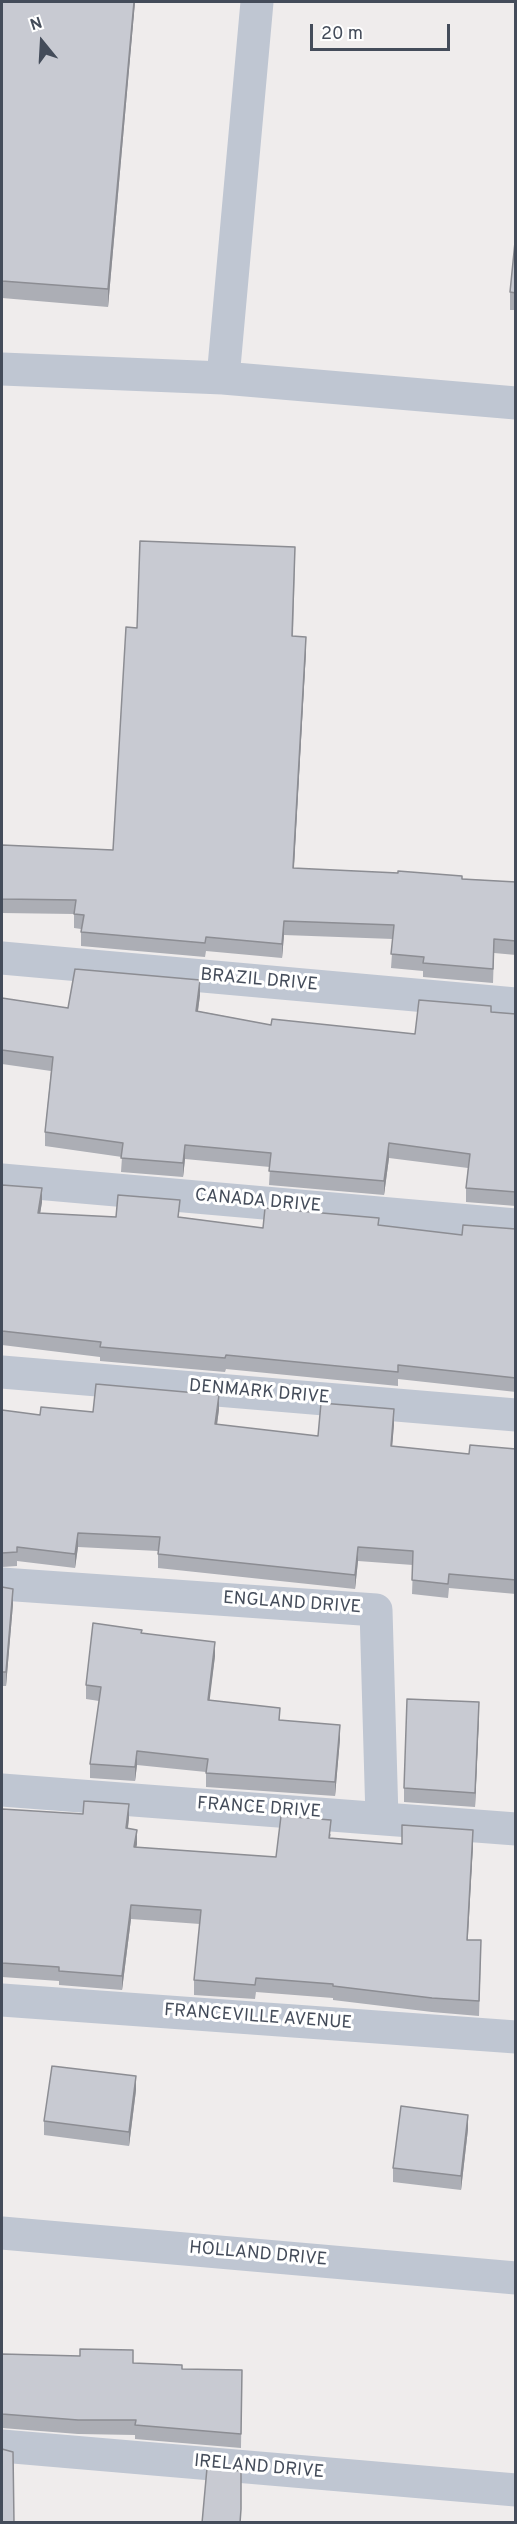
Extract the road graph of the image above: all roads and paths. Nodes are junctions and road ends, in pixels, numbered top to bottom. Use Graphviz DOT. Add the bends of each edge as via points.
graph roads {
  1 [pos="257,2"];
  2 [pos="2,369"];
  3 [pos="224,378"];
  4 [pos="516,403"];
  5 [pos="2,958"];
  6 [pos="516,1004"];
  7 [pos="2,1180"];
  8 [pos="516,1225"];
  9 [pos="2,1371"];
  10 [pos="516,1415"];
  11 [pos="2,1584"];
  12 [pos="2,1790"];
  13 [pos="382,1818"];
  14 [pos="516,1829"];
  15 [pos="2,2000"];
  16 [pos="516,2037"];
  17 [pos="2,2233"];
  18 [pos="516,2278"];
  19 [pos="2,2446"];
  20 [pos="516,2490"];
  1 -- 3 [label="street"];
  2 -- 3 [label="street"];
  3 -- 4 [label="street"];
  5 -- 6 [label="street, BRAZIL DRIVE"];
  7 -- 8 [label="street, CANADA DRIVE"];
  9 -- 10 [label="street, DENMARK DRIVE"];
  11 -- 13 [label="street, ENGLAND DRIVE" via="376,1610"];
  12 -- 13 [label="street, FRANCE DRIVE"];
  13 -- 14 [label="street, FRANCE DRIVE"];
  15 -- 16 [label="street, FRANCEVILLE AVENUE"];
  17 -- 18 [label="street, HOLLAND DRIVE"];
  19 -- 20 [label="street, IRELAND DRIVE"];
}
